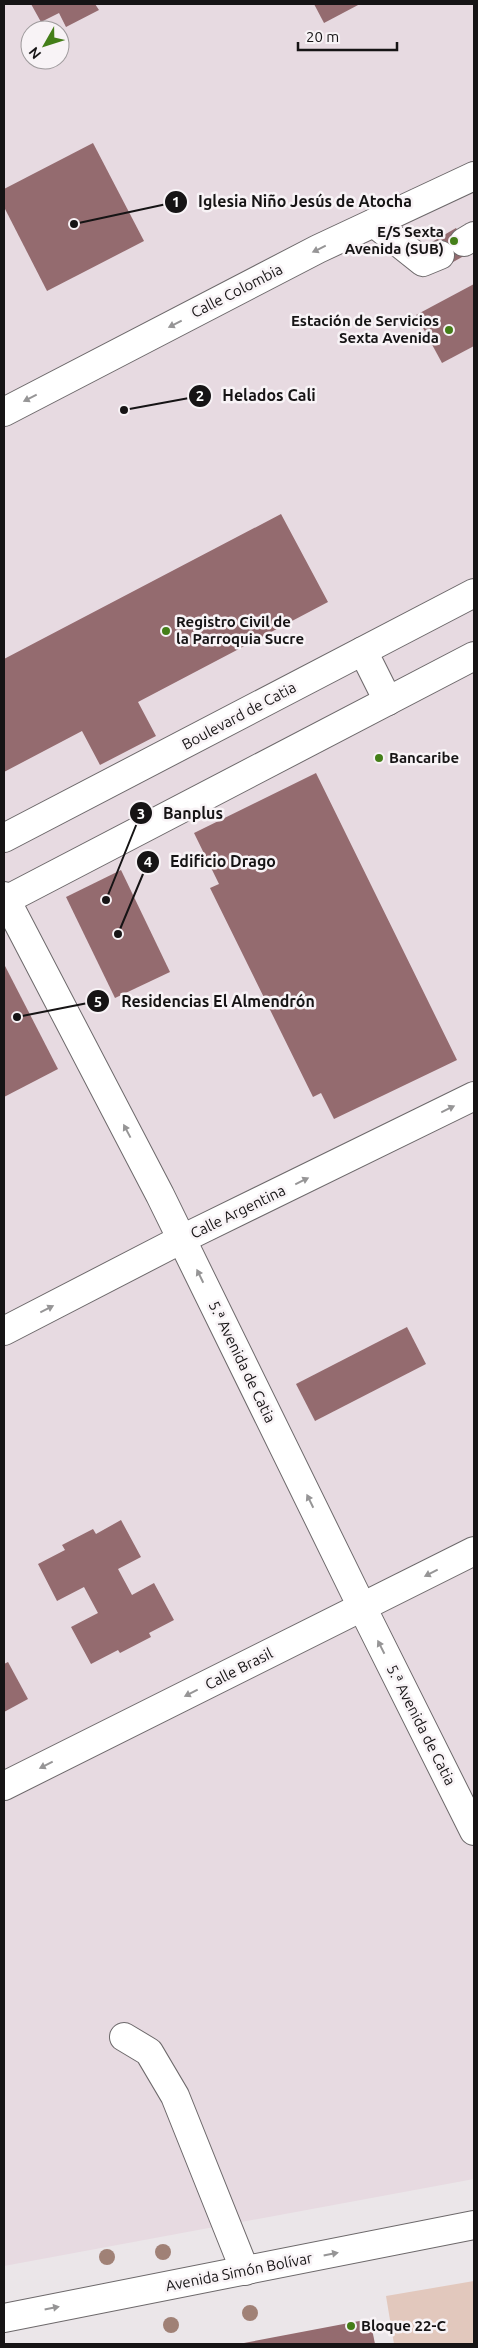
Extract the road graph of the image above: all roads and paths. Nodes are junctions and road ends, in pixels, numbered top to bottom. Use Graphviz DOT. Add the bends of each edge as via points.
graph roads {
  1 [pos="474,176"];
  2 [pos="374,223"];
  3 [pos="440,255"];
  4 [pos="4,412"];
  5 [pos="474,593"];
  6 [pos="363,651"];
  7 [pos="474,656"];
  8 [pos="388,701"];
  9 [pos="4,838"];
  10 [pos="4,899"];
  11 [pos="474,1096"];
  12 [pos="182,1239"];
  13 [pos="4,1331"];
  14 [pos="474,1551"];
  15 [pos="362,1607"];
  16 [pos="4,1786"];
  17 [pos="474,1831"];
  18 [pos="124,2037"];
  19 [pos="474,2226"];
  20 [pos="246,2271"];
  21 [pos="4,2318"];
  1 -- 2 [label="street, Calle Colombia"];
  2 -- 3 [label="street" via="422,262"];
  2 -- 4 [label="street, Calle Colombia, one-way"];
  5 -- 6 [label="street, Boulevard de Catia"];
  6 -- 8 [label="street"];
  6 -- 9 [label="street, Boulevard de Catia"];
  7 -- 8 [label="street"];
  8 -- 10 [label="street"];
  12 -- 10 [label="street, 5.ª Avenida de Catia, one-way"];
  12 -- 11 [label="street, Calle Argentina, one-way"];
  13 -- 12 [label="street, Calle Argentina, one-way"];
  15 -- 12 [label="street, 5.ª Avenida de Catia, one-way"];
  14 -- 15 [label="street, Calle Brasil, one-way"];
  15 -- 16 [label="street, Calle Brasil, one-way"];
  17 -- 15 [label="street, 5.ª Avenida de Catia, one-way"];
  18 -- 20 [label="street" via="149,2052 176,2096"];
  20 -- 19 [label="street, Avenida Simón Bolívar, one-way"];
  21 -- 20 [label="street, Avenida Simón Bolívar, one-way"];
}
